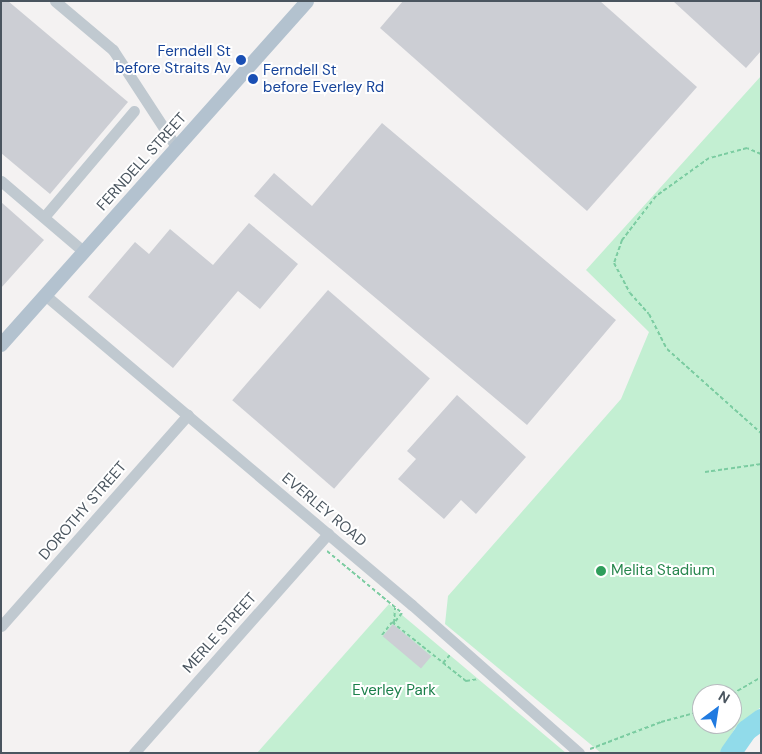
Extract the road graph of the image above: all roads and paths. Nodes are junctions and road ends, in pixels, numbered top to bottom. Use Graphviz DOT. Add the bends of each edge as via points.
graph roads {
  1 [pos="55,1"];
  2 [pos="306,1"];
  3 [pos="134,111"];
  4 [pos="177,148"];
  5 [pos="761,154"];
  6 [pos="1,181"];
  7 [pos="44,217"];
  8 [pos="84,252"];
  9 [pos="45,295"];
  10 [pos="1,345"];
  11 [pos="188,415"];
  12 [pos="761,433"];
  13 [pos="761,464"];
  14 [pos="705,472"];
  15 [pos="328,534"];
  16 [pos="325,549"];
  17 [pos="395,608"];
  18 [pos="394,623"];
  19 [pos="1,626"];
  20 [pos="382,634"];
  21 [pos="487,671"];
  22 [pos="761,677"];
  23 [pos="742,688"];
  24 [pos="692,713"];
  25 [pos="584,751"];
  26 [pos="134,753"];
  1 -- 4 [label="street" via="113,50"];
  2 -- 4 [label="main road, FERNDELL STREET"];
  3 -- 7 [label="street"];
  4 -- 8 [label="main road, FERNDELL STREET"];
  5 -- 12 [label="path" via="747,148 709,158 656,196 622,240 614,263 630,293 649,314 666,349"];
  6 -- 7 [label="street"];
  7 -- 8 [label="street"];
  8 -- 9 [label="main road, FERNDELL STREET"];
  9 -- 10 [label="main road, FERNDELL STREET"];
  9 -- 11 [label="street, EVERLEY ROAD"];
  11 -- 15 [label="street, EVERLEY ROAD"];
  11 -- 19 [label="street, DOROTHY STREET"];
  13 -- 14 [label="path"];
  15 -- 21 [label="street, EVERLEY ROAD"];
  15 -- 26 [label="street, MERLE STREET"];
  16 -- 17 [label="path"];
  17 -- 18 [label="path"];
  17 -- 18 [label="path" via="402,614"];
  18 -- 20 [label="path"];
  18 -- 21 [label="path" via="466,681 480,678"];
  21 -- 25 [label="street, EVERLEY ROAD"];
  22 -- 23 [label="path"];
  24 -- 25 [label="path"];
}
